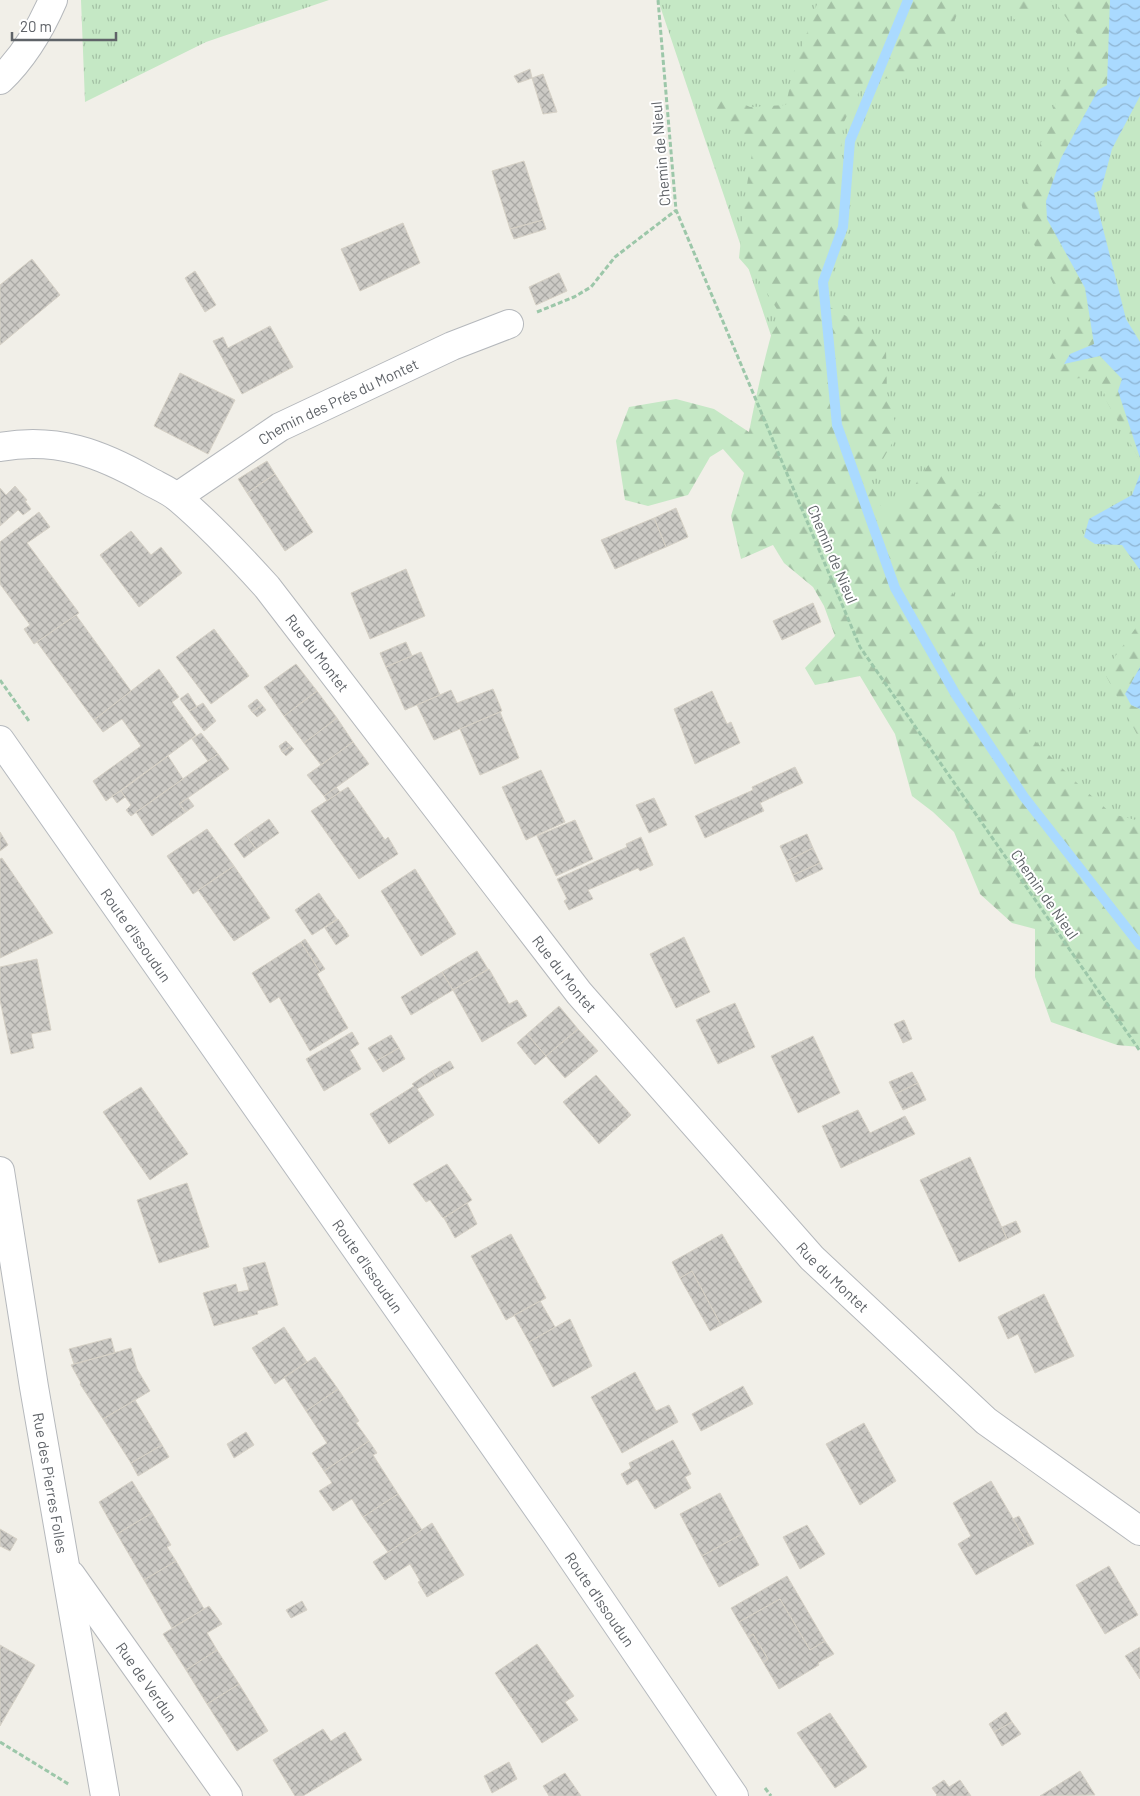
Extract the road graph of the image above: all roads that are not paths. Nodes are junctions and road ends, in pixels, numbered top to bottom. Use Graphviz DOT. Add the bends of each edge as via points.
graph roads {
  1 [pos="53,0"];
  2 [pos="0,80"];
  3 [pos="509,324"];
  4 [pos="0,447"];
  5 [pos="176,497"];
  6 [pos="3,750"];
  7 [pos="0,1170"];
  8 [pos="1140,1531"];
  9 [pos="66,1569"];
  10 [pos="105,1796"];
  11 [pos="228,1796"];
  12 [pos="734,1796"];
  1 -- 2 [label="street" via="34,40"];
  3 -- 5 [label="street, Chemin des Prés du Montet" via="452,346 280,427"];
  4 -- 5 [label="street, Rue du Montet" via="36,443 80,450 101,456"];
  5 -- 8 [label="street, Rue du Montet" via="267,587 579,994 812,1258 986,1421"];
  6 -- 12 [label="street, Route d'Issoudun" via="555,1533"];
  7 -- 9 [label="street, Rue des Pierres Folles"];
  9 -- 10 [label="street, Rue des Pierres Folles"];
  9 -- 11 [label="street, Rue de Verdun"];
}
